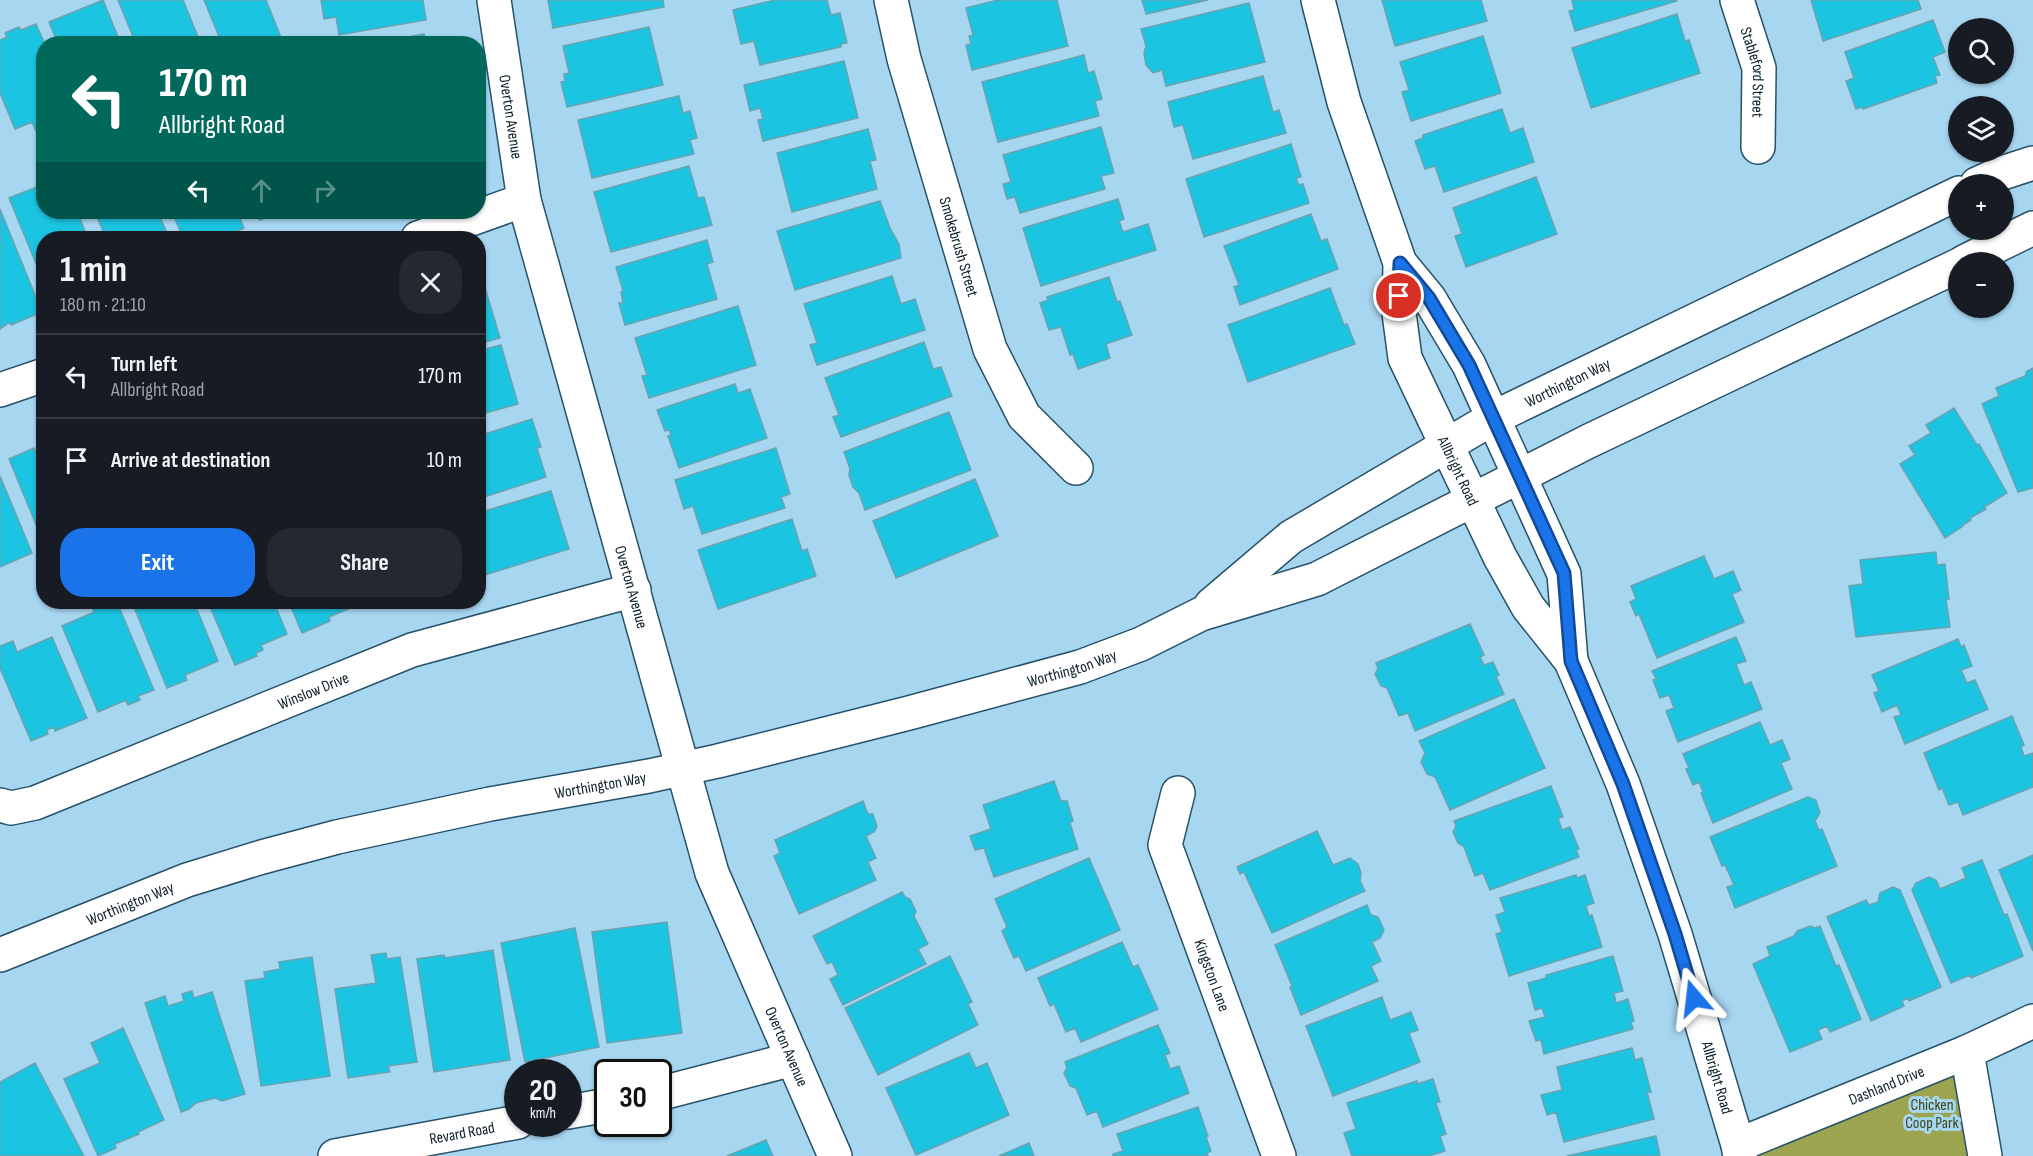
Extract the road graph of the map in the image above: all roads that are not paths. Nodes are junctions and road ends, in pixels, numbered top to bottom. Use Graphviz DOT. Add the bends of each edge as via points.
graph roads {
  1 [pos="494,0"];
  2 [pos="891,0"];
  3 [pos="1318,0"];
  4 [pos="1737,0"];
  5 [pos="1758,147"];
  6 [pos="2033,163"];
  7 [pos="1999,174"];
  8 [pos="1948,198"];
  9 [pos="524,200"];
  10 [pos="486,214"];
  11 [pos="471,219"];
  12 [pos="2033,228"];
  13 [pos="438,231"];
  14 [pos="1984,252"];
  15 [pos="1400,263"];
  16 [pos="1948,270"];
  17 [pos="36,378"];
  18 [pos="0,390"];
  19 [pos="1493,418"];
  20 [pos="1448,444"];
  21 [pos="1076,468"];
  22 [pos="1520,477"];
  23 [pos="1474,501"];
  24 [pos="634,590"];
  25 [pos="1201,614"];
  26 [pos="1571,661"];
  27 [pos="681,769"];
  28 [pos="1178,793"];
  29 [pos="0,805"];
  30 [pos="0,955"];
  31 [pos="2033,1021"];
  32 [pos="1967,1052"];
  33 [pos="793,1059"];
  34 [pos="672,1090"];
  35 [pos="504,1125"];
  36 [pos="1739,1150"];
  37 [pos="335,1156"];
  38 [pos="835,1156"];
  39 [pos="1280,1156"];
  40 [pos="1985,1156"];
  1 -- 9 [label="street, Overton Avenue"];
  2 -- 21 [label="street, Smokebrush Street" via="904,59 990,349 1023,416"];
  3 -- 15 [label="street, Allbright Road" via="1344,102"];
  4 -- 5 [label="street, Stableford Street" via="1759,69"];
  6 -- 7 [label="street"];
  8 -- 19 [label="street, Worthington Way"];
  9 -- 10 [label="street"];
  9 -- 24 [label="street, Overton Avenue"];
  11 -- 13 [label="street"];
  12 -- 14 [label="street"];
  15 -- 19 [label="street, Allbright Road" via="1429,298 1469,365"];
  15 -- 20 [label="street, Allbright Road" via="1399,313 1405,358"];
  16 -- 22 [label="street, Worthington Way"];
  17 -- 18 [label="street"];
  19 -- 20 [label="street, Worthington Way"];
  19 -- 22 [label="street, Allbright Road"];
  20 -- 23 [label="street, Allbright Road"];
  20 -- 25 [label="street, Worthington Way" via="1291,537"];
  22 -- 23 [label="street, Worthington Way"];
  22 -- 26 [label="street, Allbright Road" via="1564,573"];
  23 -- 25 [label="street, Worthington Way" via="1317,579"];
  23 -- 26 [label="street, Allbright Road" via="1528,607"];
  24 -- 27 [label="street, Overton Avenue"];
  24 -- 29 [label="street, Winslow Drive" via="412,650 35,802 11,808"];
  25 -- 27 [label="street, Worthington Way" via="1141,644 1080,667"];
  26 -- 36 [label="street, Allbright Road" via="1623,784 1675,934"];
  27 -- 30 [label="street, Worthington Way" via="490,804 262,857 187,880"];
  27 -- 33 [label="street, Overton Avenue" via="712,873"];
  28 -- 39 [label="street, Kingston Lane" via="1165,845"];
  31 -- 32 [label="street, Dashland Drive"];
  32 -- 36 [label="street, Dashland Drive"];
  32 -- 40 [label="street"];
  33 -- 34 [label="street"];
  33 -- 38 [label="street, Overton Avenue"];
  35 -- 37 [label="street, Revard Road"];
}
